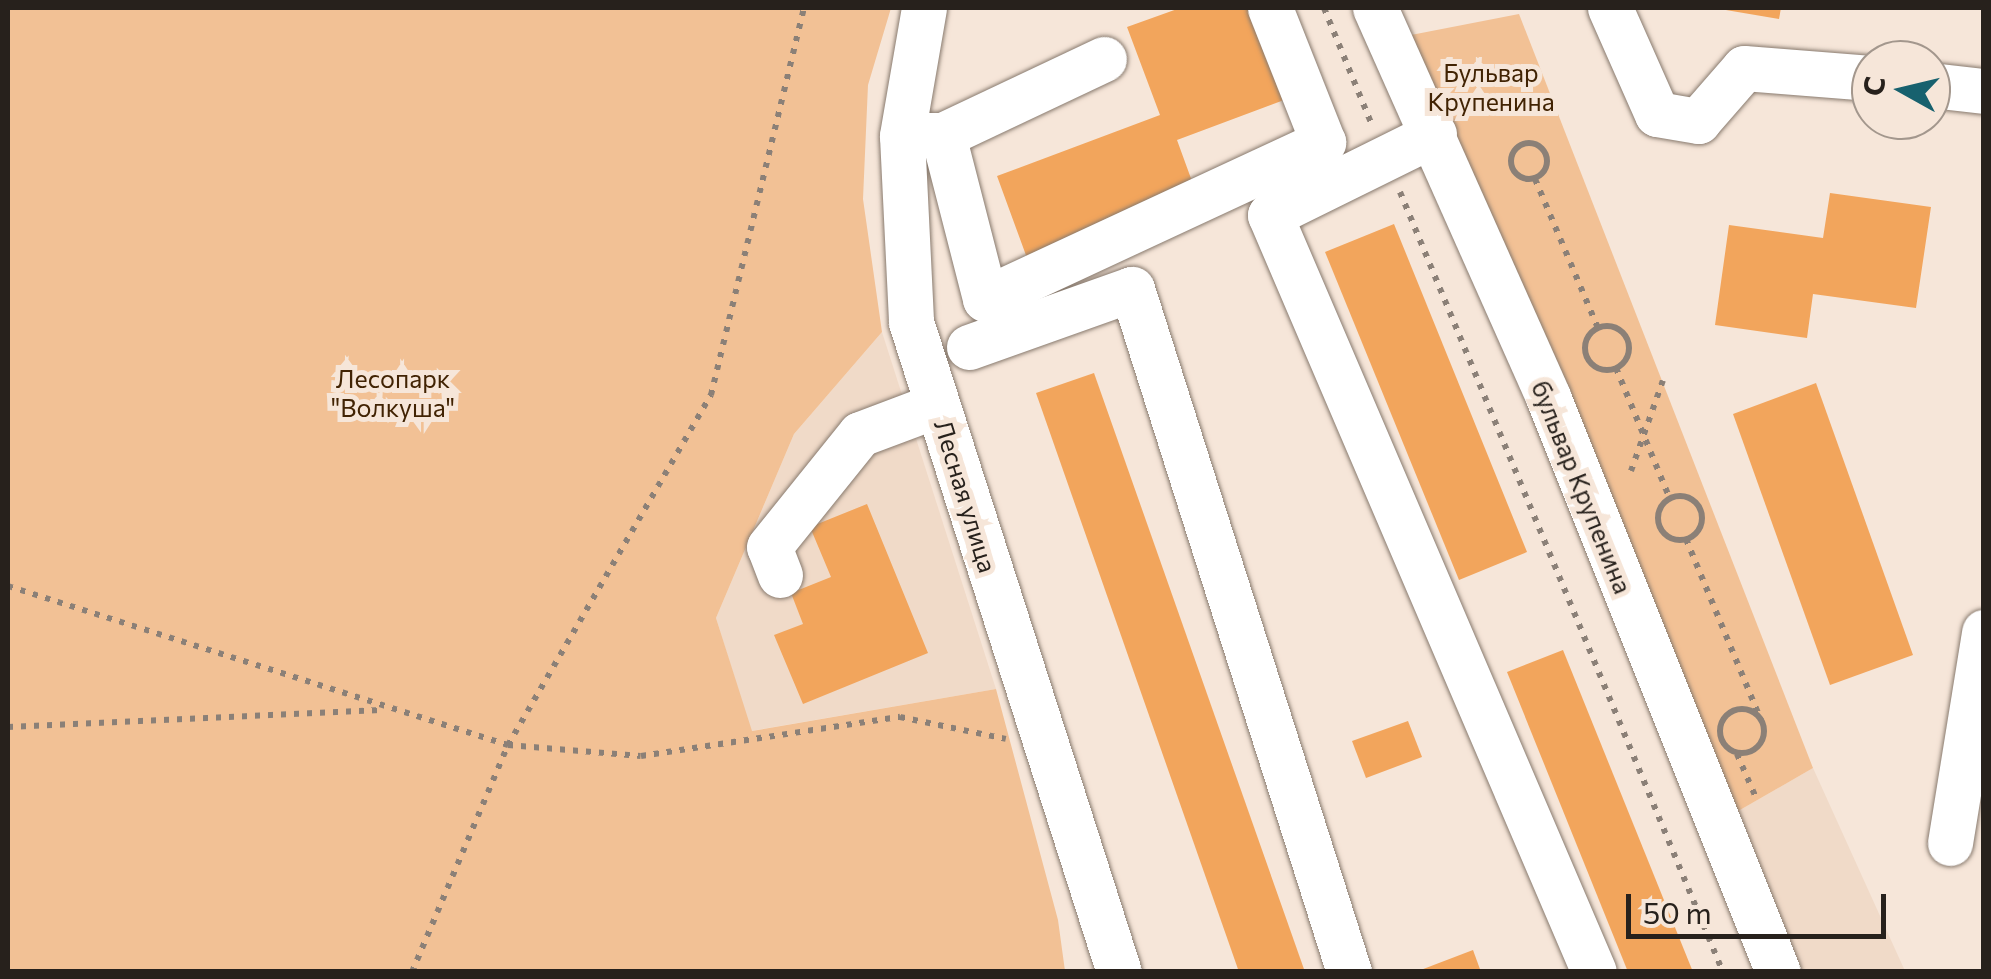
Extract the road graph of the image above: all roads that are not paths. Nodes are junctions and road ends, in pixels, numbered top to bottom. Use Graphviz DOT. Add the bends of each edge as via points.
graph roads {
  1 [pos="924,8"];
  2 [pos="1270,8"];
  3 [pos="1375,8"];
  4 [pos="1610,8"];
  5 [pos="1104,60"];
  6 [pos="1851,76"];
  7 [pos="1951,87"];
  8 [pos="1984,91"];
  9 [pos="1434,134"];
  10 [pos="923,135"];
  11 [pos="969,348"];
  12 [pos="937,405"];
  13 [pos="780,575"];
  14 [pos="1984,632"];
  15 [pos="1950,843"];
  16 [pos="1119,972"];
  17 [pos="1348,972"];
  18 [pos="1594,972"];
  19 [pos="1778,972"];
  1 -- 10 [label="street, Лесная улица"];
  2 -- 10 [label="street" via="1323,142 985,300"];
  3 -- 9 [label="street, бульвар Крупенина"];
  4 -- 6 [label="street" via="1657,114 1698,121 1744,68"];
  5 -- 10 [label="street"];
  7 -- 8 [label="street"];
  9 -- 18 [label="street" via="1270,215"];
  9 -- 19 [label="street, бульвар Крупенина"];
  10 -- 12 [label="street, Лесная улица" via="911,322"];
  11 -- 17 [label="street" via="1132,289"];
  12 -- 13 [label="street" via="860,434 769,547"];
  12 -- 16 [label="street, Лесная улица"];
  14 -- 15 [label="street"];
}
